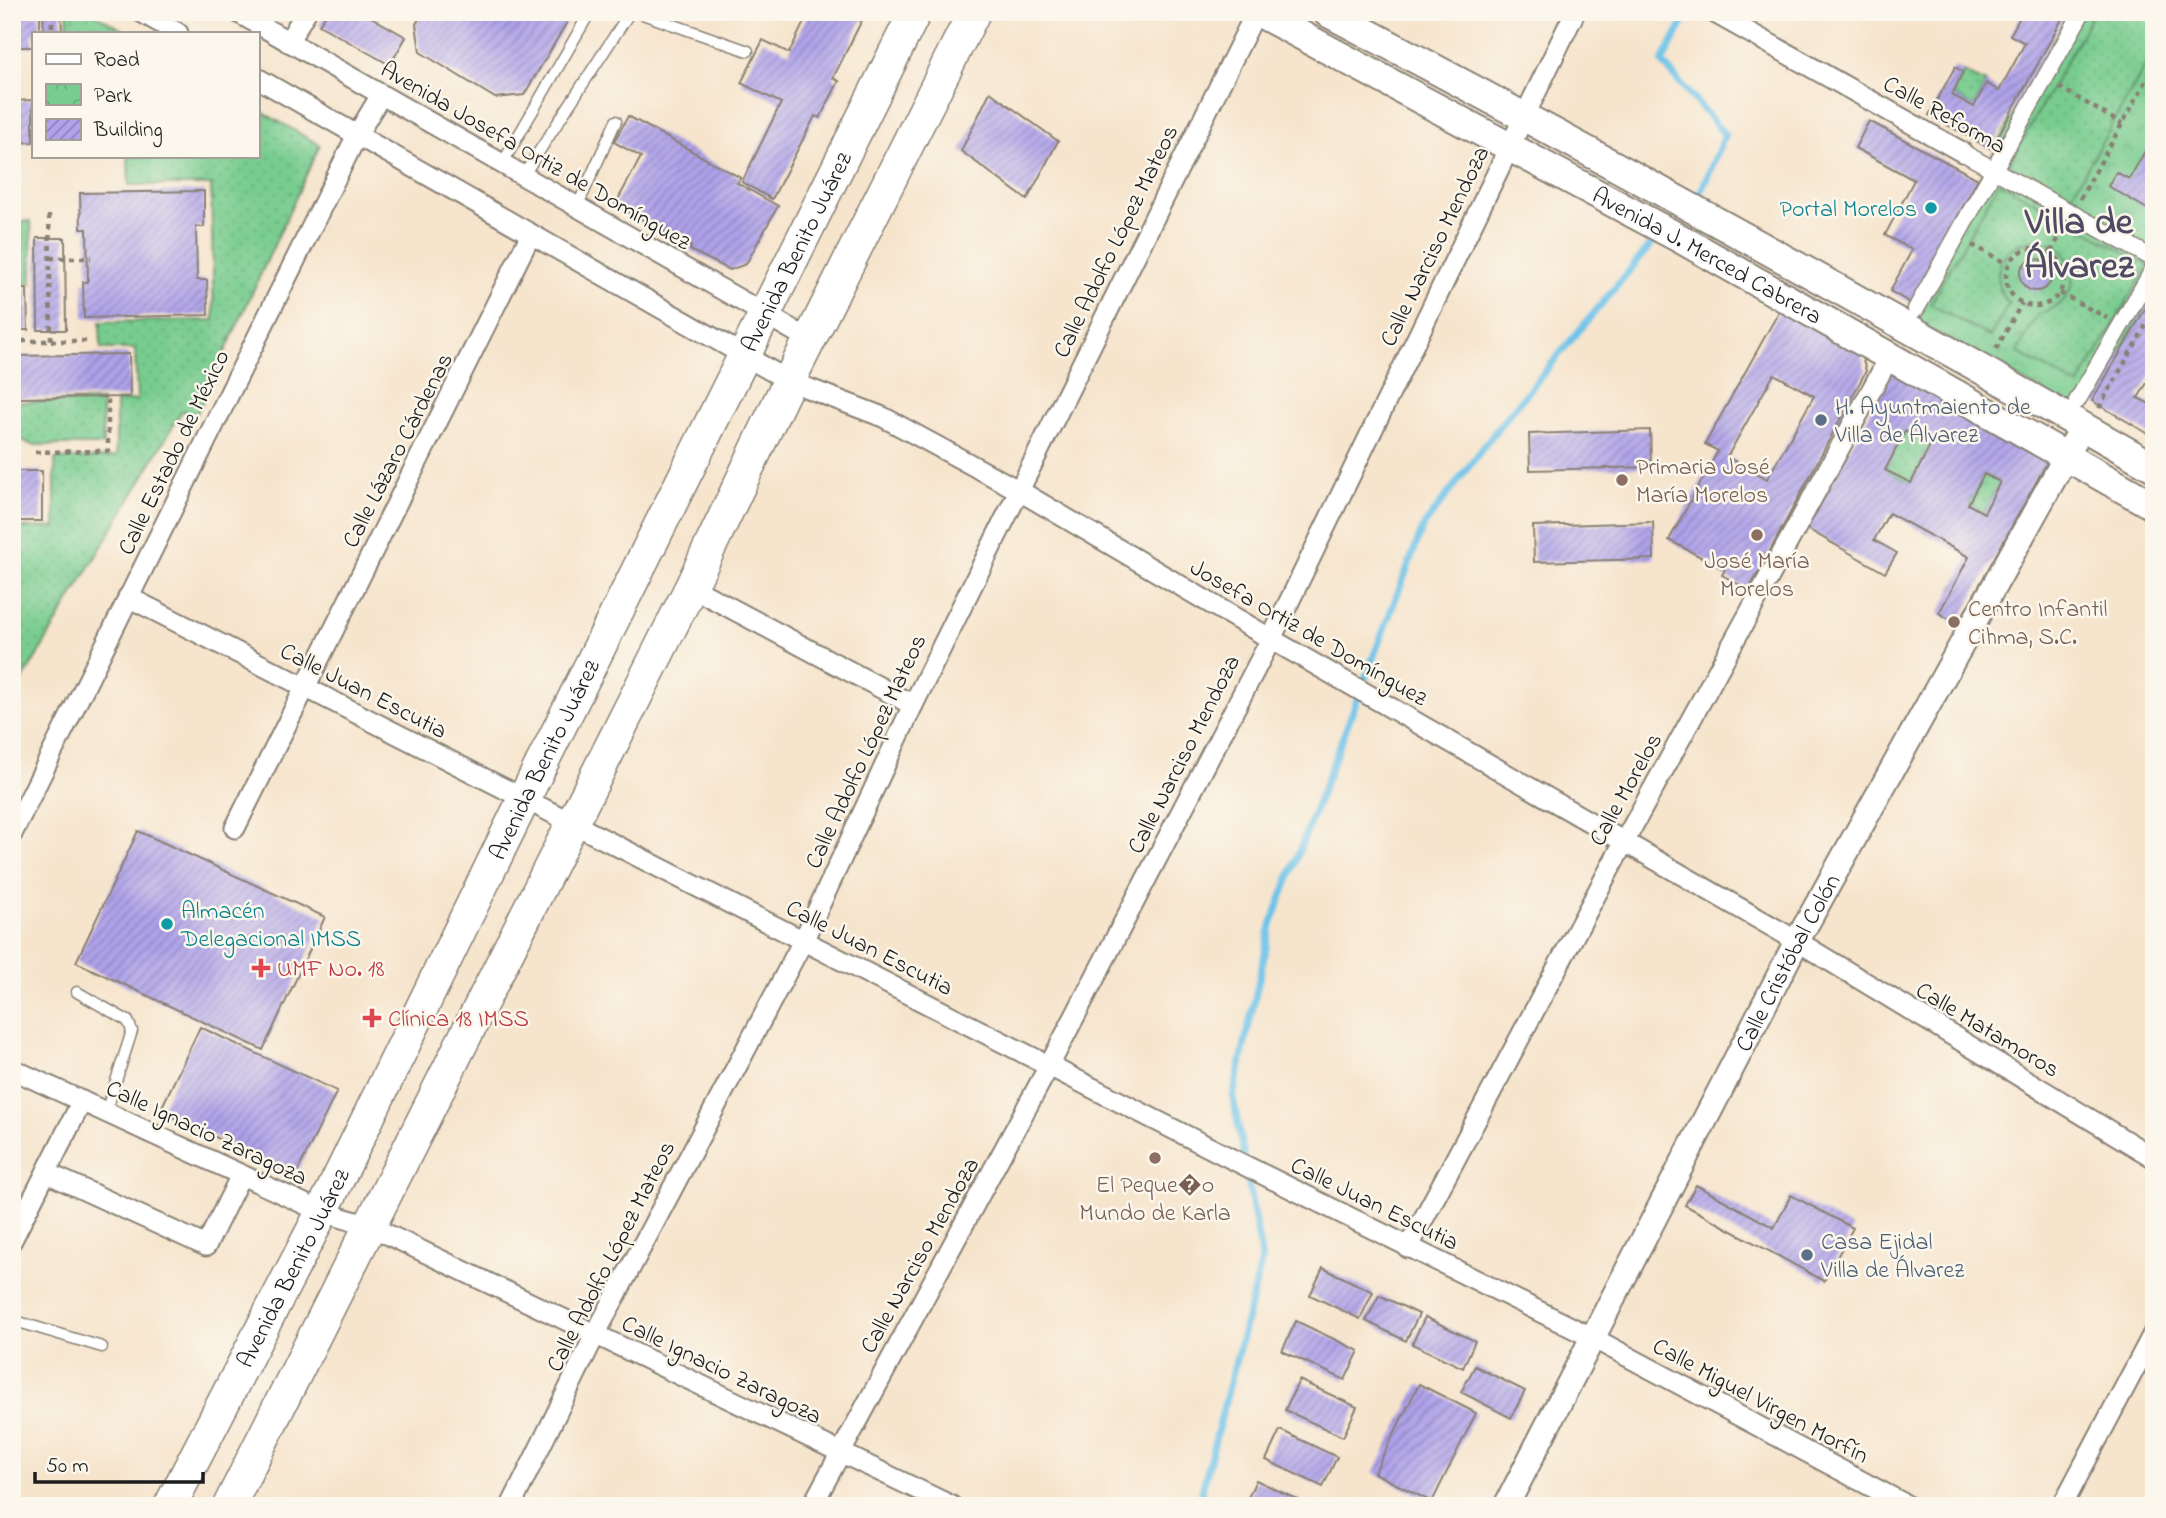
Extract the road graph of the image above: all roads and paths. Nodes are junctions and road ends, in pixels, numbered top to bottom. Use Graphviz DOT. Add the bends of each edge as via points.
graph roads {
  1 [pos="52,12"];
  2 [pos="141,12"];
  3 [pos="237,12"];
  4 [pos="306,12"];
  5 [pos="590,12"];
  6 [pos="630,12"];
  7 [pos="637,12"];
  8 [pos="915,12"];
  9 [pos="974,12"];
  10 [pos="1257,12"];
  11 [pos="1327,12"];
  12 [pos="1575,12"];
  13 [pos="1713,12"];
  14 [pos="2082,12"];
  15 [pos="52,32"];
  16 [pos="176,32"];
  17 [pos="288,42"];
  18 [pos="748,51"];
  19 [pos="2154,67"];
  20 [pos="259,79"];
  21 [pos="2044,79"];
  22 [pos="381,95"];
  23 [pos="1523,115"];
  24 [pos="616,121"];
  25 [pos="2122,124"];
  26 [pos="357,135"];
  27 [pos="1509,147"];
  28 [pos="1962,152"];
  29 [pos="502,164"];
  30 [pos="1994,170"];
  31 [pos="523,176"];
  32 [pos="1686,204"];
  33 [pos="577,206"];
  34 [pos="49,212"];
  35 [pos="2072,214"];
  36 [pos="1668,232"];
  37 [pos="531,234"];
  38 [pos="1956,237"];
  39 [pos="2051,252"];
  40 [pos="50,258"];
  41 [pos="91,258"];
  42 [pos="2154,259"];
  43 [pos="2008,264"];
  44 [pos="2154,268"];
  45 [pos="2060,292"];
  46 [pos="2022,303"];
  47 [pos="1916,309"];
  48 [pos="2154,312"];
  49 [pos="766,314"];
  50 [pos="2120,326"];
  51 [pos="810,340"];
  52 [pos="12,341"];
  53 [pos="51,341"];
  54 [pos="89,341"];
  55 [pos="1994,353"];
  56 [pos="744,355"];
  57 [pos="1890,356"];
  58 [pos="789,381"];
  59 [pos="108,400"];
  60 [pos="2086,413"];
  61 [pos="35,453"];
  62 [pos="2066,456"];
  63 [pos="2154,467"];
  64 [pos="1018,490"];
  65 [pos="2154,506"];
  66 [pos="691,587"];
  67 [pos="128,597"];
  68 [pos="1270,639"];
  69 [pos="305,687"];
  70 [pos="913,705"];
  71 [pos="524,799"];
  72 [pos="571,822"];
  73 [pos="235,828"];
  74 [pos="12,834"];
  75 [pos="1624,842"];
  76 [pos="803,941"];
  77 [pos="1797,941"];
  78 [pos="77,992"];
  79 [pos="1049,1066"];
  80 [pos="12,1069"];
  81 [pos="82,1101"];
  82 [pos="106,1112"];
  83 [pos="2154,1158"];
  84 [pos="47,1173"];
  85 [pos="241,1175"];
  86 [pos="322,1212"];
  87 [pos="370,1226"];
  88 [pos="12,1240"];
  89 [pos="1408,1248"];
  90 [pos="12,1320"];
  91 [pos="2154,1332"];
  92 [pos="594,1335"];
  93 [pos="1591,1337"];
  94 [pos="102,1347"];
  95 [pos="839,1453"];
  96 [pos="170,1506"];
  97 [pos="229,1506"];
  98 [pos="511,1506"];
  99 [pos="812,1506"];
  100 [pos="952,1506"];
  101 [pos="1506,1506"];
  102 [pos="1908,1506"];
  103 [pos="2062,1506"];
  1 -- 15 [label="path"];
  2 -- 16 [label="street"];
  3 -- 17 [label="street, Avenida Josefa Ortiz de Domínguez"];
  4 -- 17 [label="street"];
  5 -- 29 [label="lane"];
  6 -- 31 [label="lane"];
  7 -- 18 [label="lane"];
  8 -- 49 [label="main road, Avenida Benito Juárez"];
  9 -- 51 [label="main road, Avenida Benito Juárez"];
  10 -- 27 [label="main road, Avenida J. Merced Cabrera"];
  10 -- 64 [label="street, Calle Adolfo López Mateos"];
  11 -- 23 [label="main road, Avenida J. Merced Cabrera"];
  12 -- 23 [label="street, Calle Narciso Mendoza"];
  13 -- 28 [label="street, Calle Reforma"];
  14 -- 21 [label="street"];
  17 -- 22 [label="street, Avenida Josefa Ortiz de Domínguez"];
  19 -- 25 [label="path"];
  20 -- 26 [label="street"];
  21 -- 25 [label="path"];
  21 -- 30 [label="street"];
  22 -- 26 [label="street, Calle Estado de México"];
  22 -- 29 [label="street, Avenida Josefa Ortiz de Domínguez"];
  23 -- 27 [label="street, Calle Narciso Mendoza"];
  23 -- 32 [label="main road, Avenida J. Merced Cabrera"];
  24 -- 33 [label="lane"];
  25 -- 35 [label="path"];
  26 -- 37 [label="street"];
  26 -- 67 [label="street, Calle Estado de México"];
  27 -- 36 [label="main road, Avenida J. Merced Cabrera"];
  27 -- 68 [label="street, Calle Narciso Mendoza"];
  28 -- 30 [label="street, Calle Reforma"];
  29 -- 31 [label="street, Avenida Josefa Ortiz de Domínguez"];
  30 -- 35 [label="street, Calle Reforma"];
  30 -- 38 [label="street"];
  31 -- 33 [label="street, Avenida Josefa Ortiz de Domínguez"];
  32 -- 36 [label="main road"];
  32 -- 60 [label="main road, Avenida J. Merced Cabrera" via="1890,316"];
  33 -- 49 [label="street, Avenida Josefa Ortiz de Domínguez"];
  34 -- 40 [label="path"];
  35 -- 39 [label="path"];
  35 -- 42 [label="street, Calle Reforma"];
  36 -- 57 [label="main road, Avenida J. Merced Cabrera"];
  37 -- 56 [label="street"];
  37 -- 69 [label="street, Calle Lázaro Cárdenas"];
  38 -- 43 [label="path"];
  38 -- 47 [label="street"];
  39 -- 43 [label="path" via="2022,250"];
  39 -- 45 [label="path" via="2064,275"];
  40 -- 41 [label="path"];
  40 -- 53 [label="path"];
  43 -- 46 [label="path" via="2006,282"];
  44 -- 50 [label="street"];
  45 -- 46 [label="path" via="2046,303"];
  45 -- 50 [label="path"];
  46 -- 55 [label="path"];
  48 -- 60 [label="path"];
  49 -- 51 [label="street, Avenida Josefa Ortiz de Domínguez"];
  49 -- 56 [label="main road, Avenida Benito Juárez"];
  50 -- 60 [label="street"];
  51 -- 58 [label="main road, Avenida Benito Juárez"];
  52 -- 53 [label="path"];
  53 -- 54 [label="path"];
  56 -- 58 [label="street"];
  56 -- 71 [label="main road, Avenida Benito Juárez"];
  57 -- 62 [label="main road, Avenida J. Merced Cabrera"];
  57 -- 75 [label="street, Calle Morelos"];
  58 -- 64 [label="street, Josefa Ortiz de Domínguez" via="883,417"];
  58 -- 66 [label="main road, Avenida Benito Juárez"];
  59 -- 61 [label="path" via="108,451"];
  60 -- 62 [label="street, Calle Cristóbal Colón"];
  60 -- 63 [label="main road, Avenida J. Merced Cabrera"];
  62 -- 65 [label="main road, Avenida J. Merced Cabrera"];
  62 -- 77 [label="street, Calle Cristóbal Colón"];
  64 -- 68 [label="street, Josefa Ortiz de Domínguez"];
  64 -- 70 [label="street, Calle Adolfo López Mateos"];
  66 -- 70 [label="street"];
  66 -- 72 [label="main road, Avenida Benito Juárez"];
  67 -- 69 [label="street, Calle Juan Escutia"];
  67 -- 74 [label="street, Calle Estado de México"];
  68 -- 75 [label="street, Josefa Ortiz de Domínguez"];
  68 -- 79 [label="street, Calle Narciso Mendoza"];
  69 -- 71 [label="street, Calle Juan Escutia"];
  69 -- 73 [label="street, Calle Lázaro Cárdenas"];
  70 -- 76 [label="street, Calle Adolfo López Mateos"];
  71 -- 72 [label="street, Calle Juan Escutia"];
  71 -- 86 [label="main road, Avenida Benito Juárez"];
  72 -- 76 [label="street, Calle Juan Escutia"];
  72 -- 87 [label="main road, Avenida Benito Juárez"];
  75 -- 77 [label="street, Josefa Ortiz de Domínguez"];
  75 -- 89 [label="street, Calle Morelos"];
  76 -- 79 [label="street, Calle Juan Escutia"];
  76 -- 92 [label="street, Calle Adolfo López Mateos"];
  77 -- 83 [label="street, Calle Matamoros"];
  77 -- 93 [label="street, Calle Cristóbal Colón"];
  78 -- 82 [label="lane" via="128,1021 132,1031"];
  79 -- 89 [label="street, Calle Juan Escutia"];
  79 -- 95 [label="street, Calle Narciso Mendoza"];
  80 -- 81 [label="street, Calle Ignacio Zaragoza"];
  81 -- 82 [label="street, Calle Ignacio Zaragoza"];
  81 -- 84 [label="street"];
  82 -- 85 [label="street, Calle Ignacio Zaragoza"];
  84 -- 85 [label="street" via="205,1246"];
  84 -- 88 [label="street"];
  85 -- 86 [label="street, Calle Ignacio Zaragoza"];
  86 -- 87 [label="street, Calle Ignacio Zaragoza"];
  86 -- 96 [label="main road, Avenida Benito Juárez"];
  87 -- 92 [label="street, Calle Ignacio Zaragoza"];
  87 -- 97 [label="main road, Avenida Benito Juárez"];
  89 -- 93 [label="street, Calle Juan Escutia"];
  90 -- 94 [label="lane"];
  91 -- 103 [label="street"];
  92 -- 95 [label="street, Calle Ignacio Zaragoza"];
  92 -- 98 [label="street, Calle Adolfo López Mateos"];
  93 -- 101 [label="street, Calle Cristóbal Colón"];
  93 -- 102 [label="street, Calle Miguel Virgen Morfín"];
  95 -- 99 [label="street, Calle Narciso Mendoza"];
  95 -- 100 [label="street, Calle Ignacio Zaragoza"];
}
